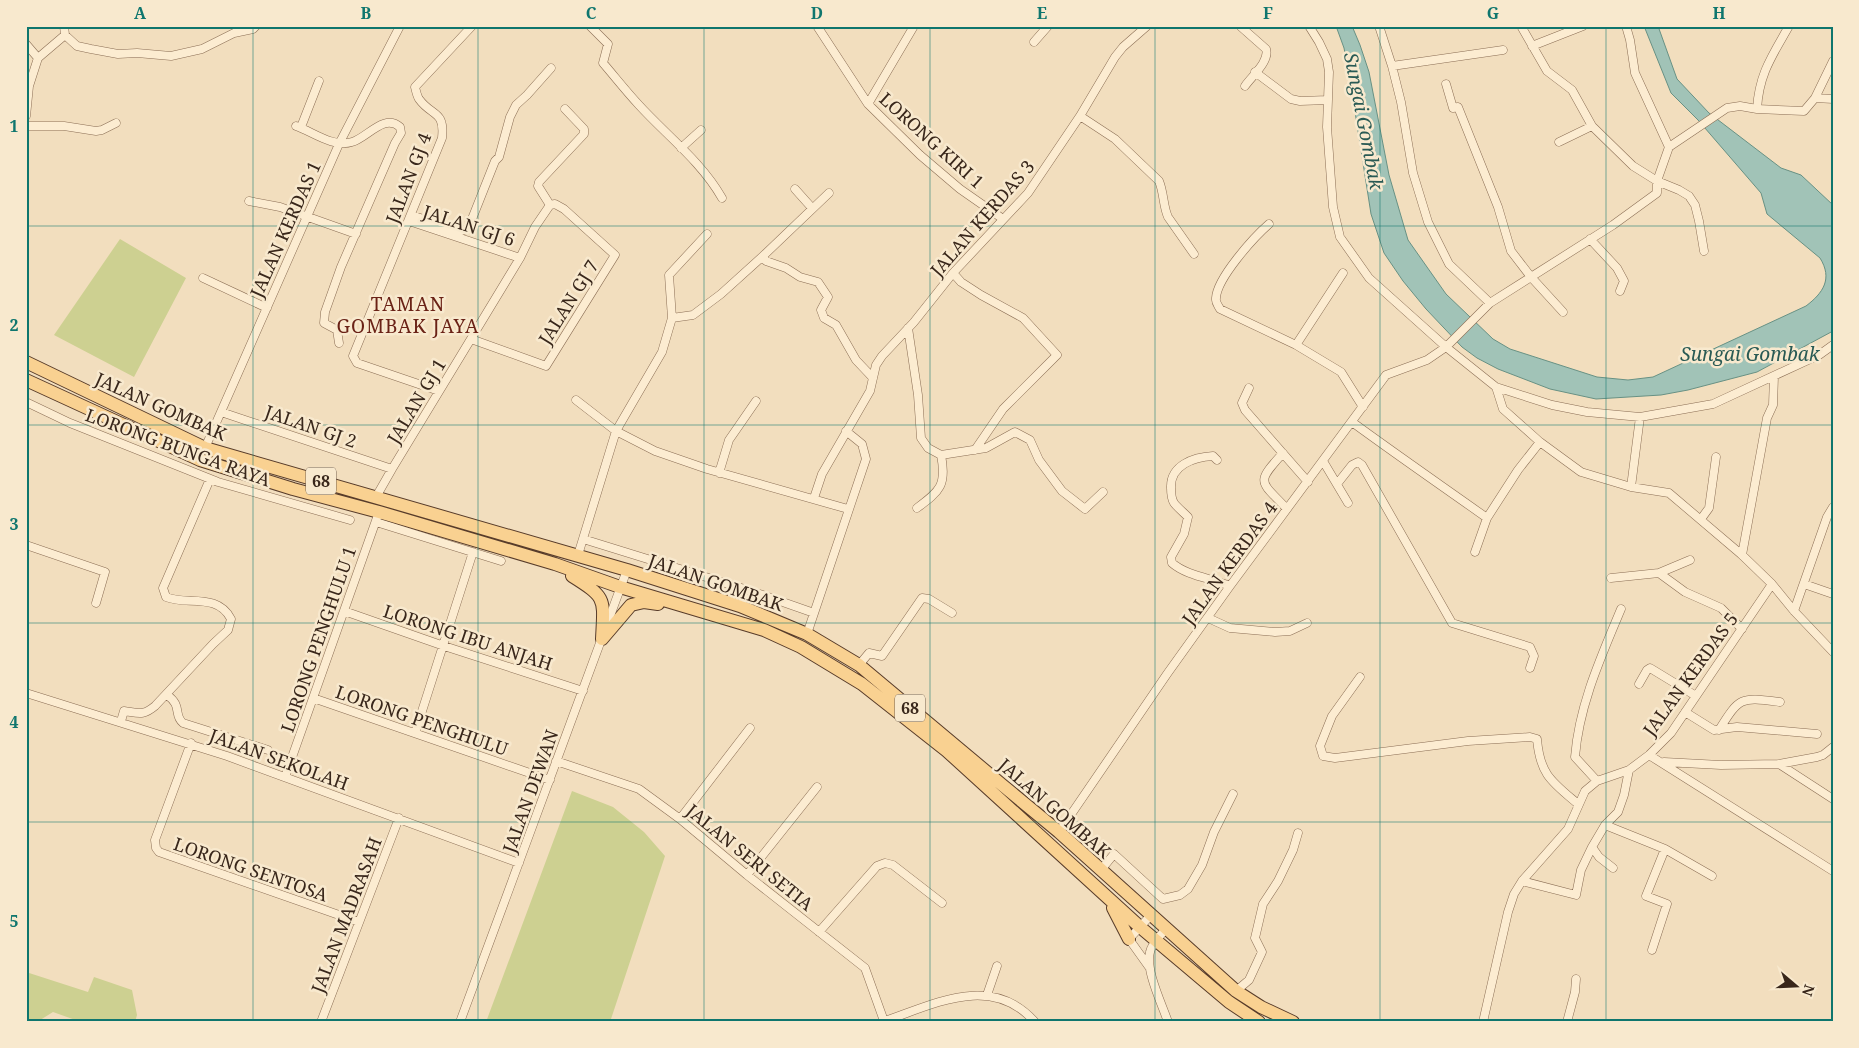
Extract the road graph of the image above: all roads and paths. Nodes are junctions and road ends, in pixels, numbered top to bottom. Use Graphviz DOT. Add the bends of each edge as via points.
graph roads {
  1 [pos="256,26"];
  2 [pos="400,26"];
  3 [pos="472,26"];
  4 [pos="590,26"];
  5 [pos="817,26"];
  6 [pos="914,26"];
  7 [pos="1048,26"];
  8 [pos="1147,26"];
  9 [pos="1240,26"];
  10 [pos="1309,26"];
  11 [pos="1378,26"];
  12 [pos="1521,26"];
  13 [pos="1583,26"];
  14 [pos="1626,26"];
  15 [pos="1788,26"];
  16 [pos="65,30"];
  17 [pos="1034,42"];
  18 [pos="26,44"];
  19 [pos="1532,46"];
  20 [pos="1503,50"];
  21 [pos="38,58"];
  22 [pos="1833,61"];
  23 [pos="1392,66"];
  24 [pos="551,68"];
  25 [pos="1255,72"];
  26 [pos="319,81"];
  27 [pos="1446,84"];
  28 [pos="1245,86"];
  29 [pos="1815,98"];
  30 [pos="1833,99"];
  31 [pos="1328,100"];
  32 [pos="868,104"];
  33 [pos="565,109"];
  34 [pos="1757,109"];
  35 [pos="26,116"];
  36 [pos="1080,116"];
  37 [pos="116,123"];
  38 [pos="26,126"];
  39 [pos="1592,126"];
  40 [pos="701,130"];
  41 [pos="1559,142"];
  42 [pos="339,144"];
  43 [pos="1669,147"];
  44 [pos="681,148"];
  45 [pos="1657,181"];
  46 [pos="795,189"];
  47 [pos="829,193"];
  48 [pos="722,198"];
  49 [pos="249,201"];
  50 [pos="550,204"];
  51 [pos="812,208"];
  52 [pos="307,217"];
  53 [pos="410,218"];
  54 [pos="1003,219"];
  55 [pos="1269,224"];
  56 [pos="356,234"];
  57 [pos="707,234"];
  58 [pos="1590,239"];
  59 [pos="1704,251"];
  60 [pos="1194,254"];
  61 [pos="763,256"];
  62 [pos="520,258"];
  63 [pos="953,273"];
  64 [pos="1342,273"];
  65 [pos="1531,277"];
  66 [pos="203,278"];
  67 [pos="1620,291"];
  68 [pos="1490,303"];
  69 [pos="267,308"];
  70 [pos="1563,312"];
  71 [pos="672,318"];
  72 [pos="908,328"];
  73 [pos="471,338"];
  74 [pos="339,343"];
  75 [pos="1448,344"];
  76 [pos="1296,345"];
  77 [pos="1833,345"];
  78 [pos="26,362"];
  79 [pos="40,369"];
  80 [pos="1774,376"];
  81 [pos="873,378"];
  82 [pos="30,382"];
  83 [pos="1496,387"];
  84 [pos="1249,388"];
  85 [pos="439,391"];
  86 [pos="576,400"];
  87 [pos="756,401"];
  88 [pos="26,402"];
  89 [pos="1363,407"];
  90 [pos="221,412"];
  91 [pos="1640,417"];
  92 [pos="1352,422"];
  93 [pos="616,431"];
  94 [pos="846,431"];
  95 [pos="1540,442"];
  96 [pos="205,448"];
  97 [pos="975,450"];
  98 [pos="1283,454"];
  99 [pos="941,455"];
  100 [pos="1716,457"];
  101 [pos="1216,460"];
  102 [pos="1323,461"];
  103 [pos="392,469"];
  104 [pos="719,473"];
  105 [pos="210,479"];
  106 [pos="1308,482"];
  107 [pos="1337,484"];
  108 [pos="1631,487"];
  109 [pos="1103,492"];
  110 [pos="376,497"];
  111 [pos="814,498"];
  112 [pos="1348,503"];
  113 [pos="1833,507"];
  114 [pos="917,508"];
  115 [pos="848,509"];
  116 [pos="1286,509"];
  117 [pos="378,517"];
  118 [pos="1487,518"];
  119 [pos="1830,518"];
  120 [pos="1701,519"];
  121 [pos="350,520"];
  122 [pos="583,539"];
  123 [pos="26,545"];
  124 [pos="473,552"];
  125 [pos="1475,552"];
  126 [pos="1742,554"];
  127 [pos="578,555"];
  128 [pos="1690,560"];
  129 [pos="501,561"];
  130 [pos="555,564"];
  131 [pos="627,570"];
  132 [pos="1659,573"];
  133 [pos="1611,578"];
  134 [pos="1772,584"];
  135 [pos="1804,584"];
  136 [pos="1230,586"];
  137 [pos="620,587"];
  138 [pos="1833,594"];
  139 [pos="96,603"];
  140 [pos="691,608"];
  141 [pos="1620,609"];
  142 [pos="344,611"];
  143 [pos="1794,612"];
  144 [pos="814,613"];
  145 [pos="952,613"];
  146 [pos="1208,618"];
  147 [pos="1307,623"];
  148 [pos="1742,629"];
  149 [pos="807,634"];
  150 [pos="602,639"];
  151 [pos="444,646"];
  152 [pos="1833,652"];
  153 [pos="859,665"];
  154 [pos="1530,668"];
  155 [pos="1360,677"];
  156 [pos="1639,684"];
  157 [pos="582,691"];
  158 [pos="26,693"];
  159 [pos="167,695"];
  160 [pos="1696,696"];
  161 [pos="314,698"];
  162 [pos="1780,702"];
  163 [pos="1685,712"];
  164 [pos="121,721"];
  165 [pos="750,728"];
  166 [pos="1719,730"];
  167 [pos="415,734"];
  168 [pos="1817,734"];
  169 [pos="233,739"];
  170 [pos="191,744"];
  171 [pos="1833,746"];
  172 [pos="268,750"];
  173 [pos="1649,755"];
  174 [pos="227,756"];
  175 [pos="556,761"];
  176 [pos="1662,762"];
  177 [pos="1779,764"];
  178 [pos="1629,770"];
  179 [pos="286,777"];
  180 [pos="550,780"];
  181 [pos="1597,781"];
  182 [pos="817,787"];
  183 [pos="1233,794"];
  184 [pos="1833,799"];
  185 [pos="1578,804"];
  186 [pos="398,818"];
  187 [pos="680,819"];
  188 [pos="1605,824"];
  189 [pos="1059,832"];
  190 [pos="1298,833"];
  191 [pos="1592,847"];
  192 [pos="1665,849"];
  193 [pos="519,862"];
  194 [pos="1613,868"];
  195 [pos="1101,870"];
  196 [pos="1833,871"];
  197 [pos="747,875"];
  198 [pos="1712,876"];
  199 [pos="1522,881"];
  200 [pos="1108,899"];
  201 [pos="942,903"];
  202 [pos="1151,915"];
  203 [pos="359,922"];
  204 [pos="1140,928"];
  205 [pos="1166,929"];
  206 [pos="819,932"];
  207 [pos="1130,939"];
  208 [pos="1156,941"];
  209 [pos="1652,950"];
  210 [pos="997,966"];
  211 [pos="1150,969"];
  212 [pos="1576,979"];
  213 [pos="1236,991"];
  214 [pos="987,995"];
  215 [pos="321,1022"];
  216 [pos="460,1022"];
  217 [pos="883,1022"];
  218 [pos="1035,1022"];
  219 [pos="1168,1022"];
  220 [pos="1259,1022"];
  221 [pos="1293,1022"];
  222 [pos="1483,1022"];
  223 [pos="1567,1022"];
  1 -- 16 [label="street" via="202,49 171,56 118,54 77,46"];
  2 -- 42 [label="street, JALAN KERDAS 1"];
  3 -- 53 [label="street, JALAN GJ 4" via="414,87 419,98 439,117 443,126 442,138"];
  4 -- 44 [label="street" via="608,44 603,63 637,104"];
  5 -- 32 [label="street, LORONG KIRI 1"];
  6 -- 32 [label="street"];
  7 -- 17 [label="street"];
  8 -- 36 [label="street, JALAN KERDAS 3" via="1115,57"];
  9 -- 25 [label="street" via="1266,49 1265,60"];
  10 -- 31 [label="street" via="1328,59"];
  11 -- 23 [label="street"];
  12 -- 19 [label="street"];
  13 -- 19 [label="street"];
  14 -- 43 [label="street" via="1635,73"];
  15 -- 34 [label="street" via="1762,76"];
  16 -- 21 [label="street"];
  18 -- 21 [label="street"];
  19 -- 39 [label="street" via="1547,71 1572,90"];
  20 -- 23 [label="street"];
  21 -- 35 [label="street" via="29,86"];
  22 -- 29 [label="street"];
  23 -- 68 [label="street" via="1413,173 1428,222 1450,264"];
  24 -- 53 [label="street, JALAN GJ 6" via="516,105 499,158 468,229 460,231"];
  25 -- 28 [label="street"];
  25 -- 31 [label="street" via="1291,99"];
  26 -- 42 [label="street" via="298,127"];
  27 -- 65 [label="street" via="1453,108 1458,107 1498,207 1511,251"];
  29 -- 30 [label="street"];
  29 -- 34 [label="street" via="1804,111"];
  31 -- 75 [label="street" via="1333,207 1340,237 1369,278"];
  32 -- 54 [label="street, LORONG KIRI 1" via="960,189"];
  33 -- 50 [label="street" via="582,127 584,134 539,182 538,186"];
  34 -- 43 [label="street" via="1727,108"];
  36 -- 54 [label="street, JALAN KERDAS 3" via="1028,193"];
  36 -- 60 [label="street" via="1115,139 1159,182 1168,217"];
  37 -- 38 [label="street" via="96,131 64,126"];
  39 -- 41 [label="street"];
  39 -- 45 [label="street" via="1633,166"];
  40 -- 44 [label="street"];
  42 -- 52 [label="street, JALAN KERDAS 1"];
  42 -- 56 [label="street" via="353,142 381,124 396,123 400,127 401,133"];
  43 -- 45 [label="street"];
  44 -- 48 [label="street" via="714,184"];
  45 -- 58 [label="street, JALAN KERDAS 4" via="1657,193"];
  45 -- 59 [label="street" via="1689,196 1695,205"];
  46 -- 51 [label="street"];
  47 -- 51 [label="street"];
  49 -- 52 [label="street"];
  50 -- 62 [label="street, JALAN GJ 1"];
  50 -- 73 [label="street, JALAN GJ 7" via="564,209 615,255 546,366"];
  51 -- 61 [label="street"];
  52 -- 56 [label="street"];
  52 -- 69 [label="street, JALAN KERDAS 1"];
  53 -- 62 [label="street, JALAN GJ 6"];
  53 -- 85 [label="street, JALAN GJ 4" via="353,356 357,363"];
  54 -- 63 [label="street, JALAN KERDAS 3"];
  55 -- 76 [label="street" via="1234,264 1218,288 1215,300 1220,309"];
  56 -- 74 [label="street" via="324,319 325,324 337,330"];
  57 -- 71 [label="street" via="669,275"];
  58 -- 65 [label="street, JALAN KERDAS 4"];
  58 -- 67 [label="street" via="1624,281"];
  61 -- 71 [label="street" via="693,315"];
  61 -- 81 [label="street" via="773,265 818,282 828,296 821,310 824,318 836,325 856,360"];
  62 -- 73 [label="street, JALAN GJ 1"];
  63 -- 72 [label="street, JALAN KERDAS 3"];
  63 -- 97 [label="street" via="981,295 1023,318 1057,355 1003,409"];
  64 -- 76 [label="street"];
  65 -- 68 [label="street, JALAN KERDAS 4"];
  65 -- 70 [label="street"];
  66 -- 69 [label="street"];
  68 -- 75 [label="street, JALAN KERDAS 4"];
  69 -- 90 [label="street, JALAN KERDAS 1"];
  71 -- 93 [label="street" via="662,352"];
  72 -- 81 [label="street, JALAN KERDAS 3" via="882,356"];
  72 -- 99 [label="street" via="921,438 928,448"];
  73 -- 85 [label="street, JALAN GJ 1"];
  75 -- 83 [label="street"];
  75 -- 89 [label="street, JALAN KERDAS 4" via="1427,360 1386,375"];
  76 -- 89 [label="street" via="1341,372"];
  77 -- 80 [label="street"];
  78 -- 79 [label="main road, JALAN GOMBAK / 68"];
  79 -- 82 [label="main road"];
  79 -- 96 [label="main road, JALAN GOMBAK / 68"];
  80 -- 91 [label="street" via="1713,404"];
  80 -- 126 [label="street" via="1773,405 1767,418"];
  81 -- 94 [label="street, JALAN KERDAS 3" via="870,391"];
  82 -- 117 [label="main road, JALAN GOMBAK / 68" via="200,460"];
  83 -- 91 [label="street" via="1587,412"];
  83 -- 95 [label="street" via="1503,409"];
  84 -- 98 [label="street" via="1242,403 1245,410"];
  85 -- 103 [label="street, JALAN GJ 1"];
  86 -- 93 [label="street"];
  87 -- 104 [label="street" via="729,440"];
  88 -- 105 [label="street, LORONG BUNGA RAYA"];
  89 -- 92 [label="street, JALAN KERDAS 4"];
  90 -- 96 [label="street, JALAN KERDAS 1"];
  90 -- 103 [label="street, JALAN GJ 2"];
  91 -- 108 [label="street"];
  92 -- 102 [label="street, JALAN KERDAS 4"];
  92 -- 118 [label="street"];
  93 -- 104 [label="street" via="655,451"];
  93 -- 122 [label="street"];
  94 -- 111 [label="street, JALAN KERDAS 3" via="822,474"];
  94 -- 115 [label="street" via="862,444 866,459"];
  95 -- 108 [label="street" via="1580,472"];
  95 -- 118 [label="street"];
  96 -- 110 [label="main road, JALAN GOMBAK / 68"];
  97 -- 99 [label="street"];
  97 -- 109 [label="street" via="986,448 1015,432 1030,440 1039,460 1062,491 1085,509"];
  98 -- 106 [label="street"];
  98 -- 116 [label="street" via="1263,478 1264,484"];
  99 -- 114 [label="street" via="944,472 939,490"];
  100 -- 120 [label="street" via="1709,508"];
  101 -- 136 [label="street" via="1213,456 1199,456 1177,469 1170,483 1173,502 1188,517 1184,534 1171,557 1179,569"];
  102 -- 106 [label="street, JALAN KERDAS 4"];
  102 -- 107 [label="street"];
  103 -- 110 [label="street, JALAN GJ 1"];
  104 -- 111 [label="street"];
  105 -- 121 [label="street, LORONG BUNGA RAYA"];
  105 -- 159 [label="street" via="163,588 166,597 172,600 209,603 231,619 228,630"];
  106 -- 116 [label="street, JALAN KERDAS 4"];
  107 -- 112 [label="street"];
  107 -- 154 [label="street" via="1352,465 1358,462 1362,465 1452,623 1530,647 1534,656"];
  108 -- 120 [label="street" via="1669,493"];
  110 -- 127 [label="main road, JALAN GOMBAK / 68"];
  111 -- 115 [label="street"];
  113 -- 119 [label="street"];
  115 -- 144 [label="street"];
  116 -- 136 [label="street, JALAN KERDAS 4"];
  117 -- 124 [label="street"];
  117 -- 130 [label="main road, JALAN GOMBAK / 68"];
  117 -- 142 [label="street, LORONG PENGHULU 1"];
  118 -- 125 [label="street"];
  119 -- 135 [label="street"];
  120 -- 126 [label="street"];
  122 -- 127 [label="street"];
  122 -- 144 [label="street" via="752,590"];
  123 -- 139 [label="street" via="105,572"];
  124 -- 129 [label="street"];
  124 -- 151 [label="street"];
  126 -- 134 [label="street"];
  127 -- 131 [label="main road, JALAN GOMBAK / 68"];
  128 -- 132 [label="street"];
  130 -- 137 [label="main road, JALAN GOMBAK / 68"];
  130 -- 150 [label="main road" via="592,588 600,597"];
  131 -- 137 [label="street, JALAN DEWAN"];
  131 -- 149 [label="main road, JALAN GOMBAK / 68" via="740,606"];
  132 -- 133 [label="street"];
  132 -- 148 [label="street" via="1685,592 1721,608"];
  134 -- 143 [label="street"];
  134 -- 148 [label="street, JALAN KERDAS 5"];
  135 -- 138 [label="street"];
  135 -- 143 [label="street"];
  136 -- 146 [label="street, JALAN KERDAS 4"];
  137 -- 140 [label="main road, JALAN GOMBAK / 68"];
  137 -- 150 [label="street, JALAN DEWAN"];
  140 -- 150 [label="main road" via="644,602 631,605"];
  140 -- 200 [label="main road, JALAN GOMBAK / 68" via="764,630 801,647 862,684 947,751"];
  141 -- 181 [label="street" via="1587,696 1576,747 1575,757"];
  142 -- 151 [label="street, LORONG IBU ANJAH"];
  142 -- 161 [label="street, LORONG PENGHULU 1"];
  143 -- 152 [label="street"];
  144 -- 149 [label="street"];
  145 -- 153 [label="street" via="936,602 922,598 882,656 869,653"];
  146 -- 147 [label="street" via="1230,628 1275,632 1290,631"];
  146 -- 189 [label="street, JALAN KERDAS 4"];
  148 -- 160 [label="street, JALAN KERDAS 5"];
  149 -- 153 [label="main road, JALAN GOMBAK / 68"];
  150 -- 157 [label="street, JALAN DEWAN"];
  151 -- 157 [label="street, LORONG IBU ANJAH"];
  151 -- 167 [label="street"];
  153 -- 189 [label="main road, JALAN GOMBAK / 68"];
  155 -- 185 [label="street" via="1332,716 1320,746 1323,756 1335,758 1468,741 1530,737 1537,739 1540,764 1546,775"];
  156 -- 160 [label="street" via="1650,668"];
  157 -- 175 [label="street, JALAN DEWAN"];
  158 -- 164 [label="street, JALAN SEKOLAH"];
  159 -- 164 [label="street" via="147,712 124,711"];
  159 -- 169 [label="street" via="178,706 180,721"];
  160 -- 163 [label="street, JALAN KERDAS 5"];
  161 -- 167 [label="street, LORONG PENGHULU"];
  161 -- 179 [label="street, LORONG PENGHULU 1"];
  162 -- 166 [label="street" via="1741,701"];
  163 -- 166 [label="street"];
  163 -- 173 [label="street, JALAN KERDAS 5" via="1671,733"];
  164 -- 170 [label="street, JALAN SEKOLAH"];
  165 -- 187 [label="street"];
  166 -- 168 [label="street" via="1737,727"];
  167 -- 180 [label="street, LORONG PENGHULU"];
  169 -- 172 [label="street"];
  169 -- 174 [label="street"];
  170 -- 174 [label="street, JALAN SEKOLAH"];
  170 -- 203 [label="street, LORONG SENTOSA" via="155,840 158,852"];
  171 -- 177 [label="street" via="1823,755"];
  173 -- 176 [label="street"];
  173 -- 178 [label="street, JALAN KERDAS 5"];
  174 -- 179 [label="street, JALAN SEKOLAH"];
  175 -- 180 [label="street, JALAN DEWAN"];
  175 -- 187 [label="street, JALAN SERI SETIA" via="639,789"];
  176 -- 177 [label="street"];
  176 -- 196 [label="street"];
  177 -- 184 [label="street"];
  178 -- 181 [label="street, JALAN KERDAS 5"];
  178 -- 188 [label="street" via="1618,812"];
  179 -- 186 [label="street, JALAN SEKOLAH"];
  180 -- 193 [label="street, JALAN DEWAN"];
  181 -- 185 [label="street, JALAN KERDAS 5"];
  182 -- 197 [label="street"];
  183 -- 195 [label="street" via="1202,865 1188,889 1180,895 1163,899 1114,854"];
  185 -- 199 [label="street, JALAN KERDAS 5" via="1568,829"];
  186 -- 193 [label="street, JALAN SEKOLAH"];
  186 -- 203 [label="street, JALAN MADRASAH"];
  187 -- 197 [label="street, JALAN SERI SETIA"];
  188 -- 191 [label="street"];
  188 -- 192 [label="street"];
  189 -- 195 [label="main road, JALAN GOMBAK / 68"];
  190 -- 213 [label="street" via="1282,873 1263,904 1255,938 1262,952 1249,980"];
  191 -- 194 [label="street"];
  191 -- 199 [label="street" via="1581,870 1576,895"];
  192 -- 198 [label="street"];
  192 -- 209 [label="street" via="1646,896 1667,904"];
  193 -- 216 [label="street, JALAN DEWAN"];
  195 -- 202 [label="main road, JALAN GOMBAK / 68"];
  197 -- 206 [label="street, JALAN SERI SETIA"];
  199 -- 222 [label="street, JALAN KERDAS 5" via="1508,912"];
  200 -- 204 [label="main road, JALAN GOMBAK / 68"];
  200 -- 207 [label="main road"];
  201 -- 206 [label="street" via="893,864 885,863 877,866"];
  202 -- 204 [label="street"];
  202 -- 205 [label="main road, JALAN GOMBAK / 68"];
  203 -- 215 [label="street, JALAN MADRASAH"];
  204 -- 207 [label="street"];
  204 -- 208 [label="main road, JALAN GOMBAK / 68"];
  205 -- 208 [label="street"];
  205 -- 213 [label="main road, JALAN GOMBAK / 68"];
  206 -- 217 [label="street, JALAN SERI SETIA" via="865,968"];
  207 -- 211 [label="street"];
  208 -- 211 [label="street" via="1150,952"];
  208 -- 220 [label="main road, JALAN GOMBAK / 68" via="1229,1002"];
  210 -- 214 [label="street"];
  211 -- 219 [label="street"];
  212 -- 223 [label="street"];
  213 -- 221 [label="main road, JALAN GOMBAK / 68" via="1260,1007"];
  214 -- 217 [label="street" via="948,999"];
  214 -- 218 [label="street" via="1018,1008"];
}
